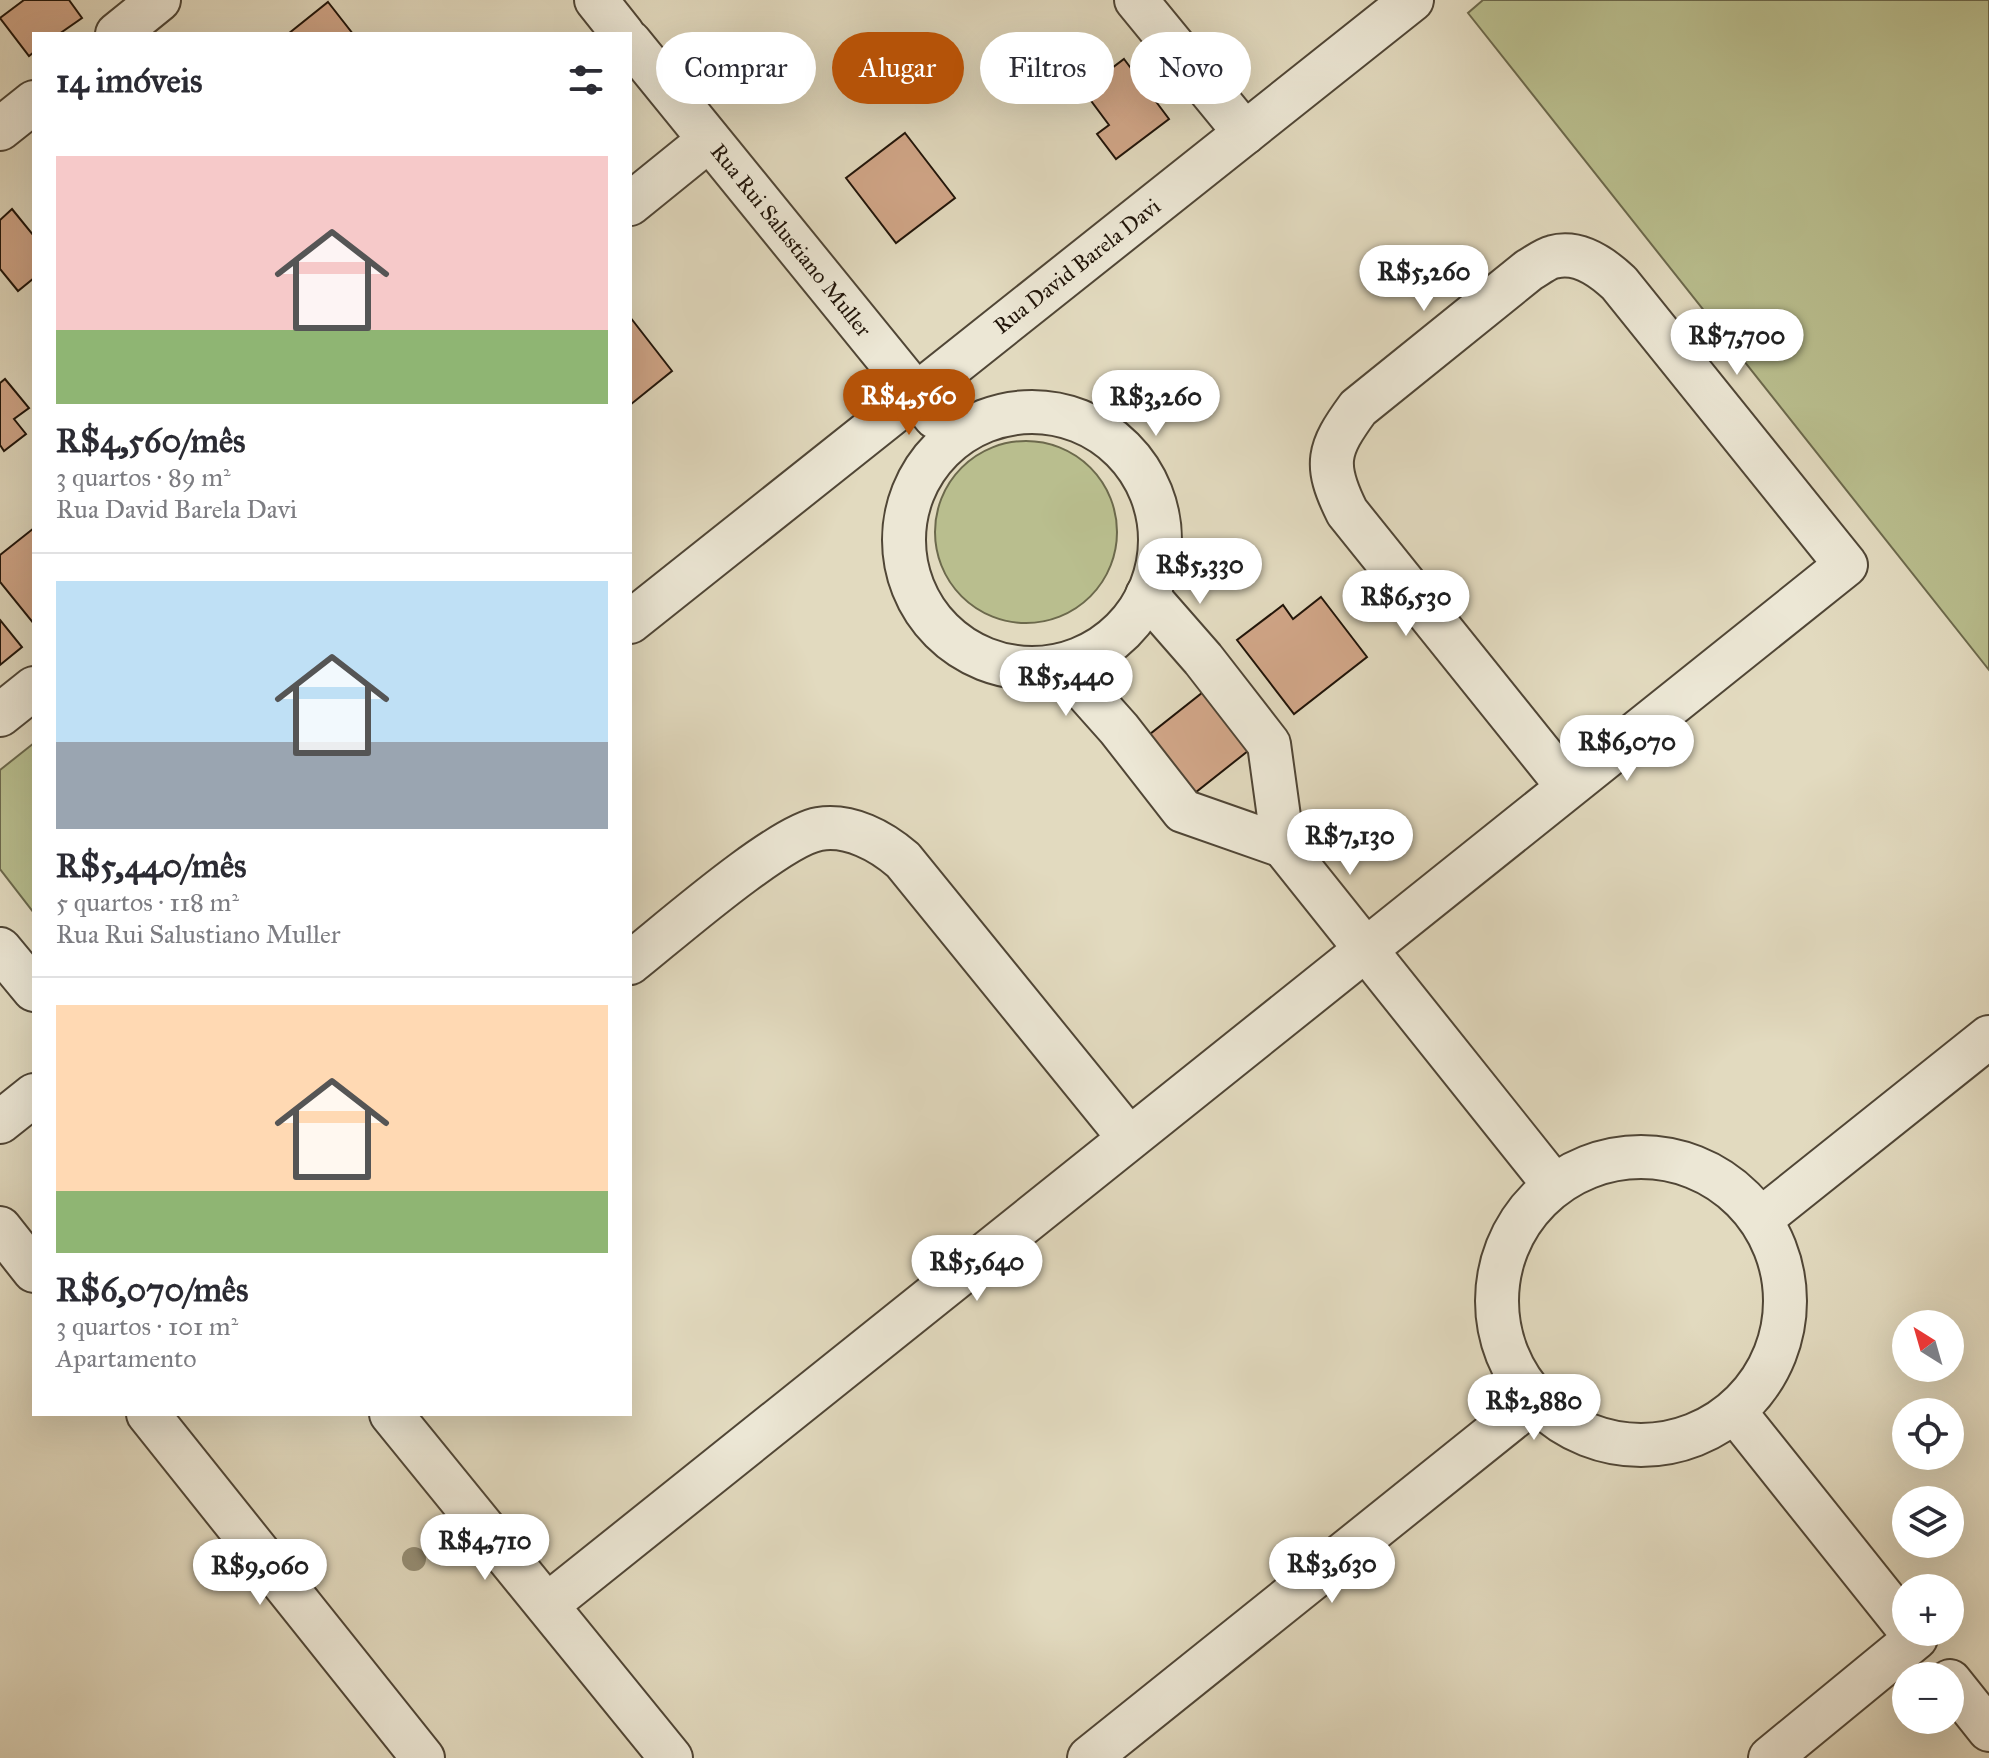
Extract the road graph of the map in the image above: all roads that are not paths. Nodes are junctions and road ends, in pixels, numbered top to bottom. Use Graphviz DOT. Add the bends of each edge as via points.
graph roads {
  1 [pos="159,0"];
  2 [pos="596,0"];
  3 [pos="1136,0"];
  4 [pos="1412,0"];
  5 [pos="119,32"];
  6 [pos="621,32"];
  7 [pos="632,44"];
  8 [pos="32,104"];
  9 [pos="0,129"];
  10 [pos="1245,133"];
  11 [pos="709,140"];
  12 [pos="632,202"];
  13 [pos="916,394"];
  14 [pos="953,439"];
  15 [pos="1147,595"];
  16 [pos="632,620"];
  17 [pos="1062,665"];
  18 [pos="32,690"];
  19 [pos="0,715"];
  20 [pos="1568,787"];
  21 [pos="1283,846"];
  22 [pos="0,949"];
  23 [pos="1366,949"];
  24 [pos="632,961"];
  25 [pos="32,988"];
  26 [pos="1989,1037"];
  27 [pos="32,1097"];
  28 [pos="0,1122"];
  29 [pos="1129,1138"];
  30 [pos="1554,1185"];
  31 [pos="1761,1219"];
  32 [pos="0,1228"];
  33 [pos="32,1268"];
  34 [pos="1534,1401"];
  35 [pos="1735,1412"];
  36 [pos="150,1416"];
  37 [pos="393,1416"];
  38 [pos="547,1605"];
  39 [pos="1892,1608"];
  40 [pos="1895,1646"];
  41 [pos="1922,1646"];
  42 [pos="1935,1662"];
  43 [pos="1964,1699"];
  44 [pos="1989,1730"];
  45 [pos="423,1758"];
  46 [pos="671,1758"];
  47 [pos="1089,1758"];
  48 [pos="1770,1758"];
  1 -- 5 [label="street"];
  2 -- 6 [label="street"];
  3 -- 10 [label="street"];
  4 -- 10 [label="street, Rua David Barela Davi"];
  7 -- 11 [label="street, Rua Rui Salustiano Muller"];
  8 -- 9 [label="street"];
  10 -- 13 [label="street, Rua David Barela Davi"];
  11 -- 12 [label="street"];
  11 -- 13 [label="street, Rua Rui Salustiano Muller"];
  13 -- 14 [label="street, Rua Rui Salustiano Muller"];
  13 -- 16 [label="street, Rua David Barela Davi"];
  14 -- 15 [label="street" via="978,423 1035,411 1064,415 1115,442 1149,487 1157,514 1157,569"];
  14 -- 17 [label="street" via="932,459 906,512 906,569 916,597 932,622 977,656 1033,669"];
  15 -- 17 [label="street" via="1113,639"];
  15 -- 21 [label="street" via="1269,744"];
  17 -- 21 [label="street" via="1183,811"];
  18 -- 19 [label="street"];
  20 -- 20 [label="street" via="1846,565 1619,283 1600,266 1577,257 1553,257 1529,270 1358,408 1332,455 1332,484 1347,512"];
  20 -- 23 [label="street"];
  21 -- 23 [label="street"];
  22 -- 25 [label="street"];
  23 -- 29 [label="street"];
  23 -- 30 [label="street"];
  24 -- 29 [label="street" via="782,844 820,829 854,832 883,843 903,860"];
  26 -- 31 [label="street"];
  27 -- 28 [label="street"];
  29 -- 38 [label="street"];
  30 -- 31 [label="street" via="1595,1164 1642,1156 1688,1164 1729,1185"];
  30 -- 34 [label="street" via="1520,1221 1500,1265 1495,1314 1508,1361"];
  31 -- 35 [label="street" via="1779,1257 1786,1299 1780,1341 1762,1380"];
  32 -- 33 [label="street"];
  34 -- 35 [label="street" via="1569,1428 1610,1444 1654,1446 1698,1435"];
  34 -- 47 [label="street"];
  35 -- 39 [label="street"];
  36 -- 45 [label="street"];
  37 -- 38 [label="street"];
  38 -- 46 [label="street"];
  40 -- 48 [label="street"];
  41 -- 42 [label="street"];
  43 -- 44 [label="street"];
}
